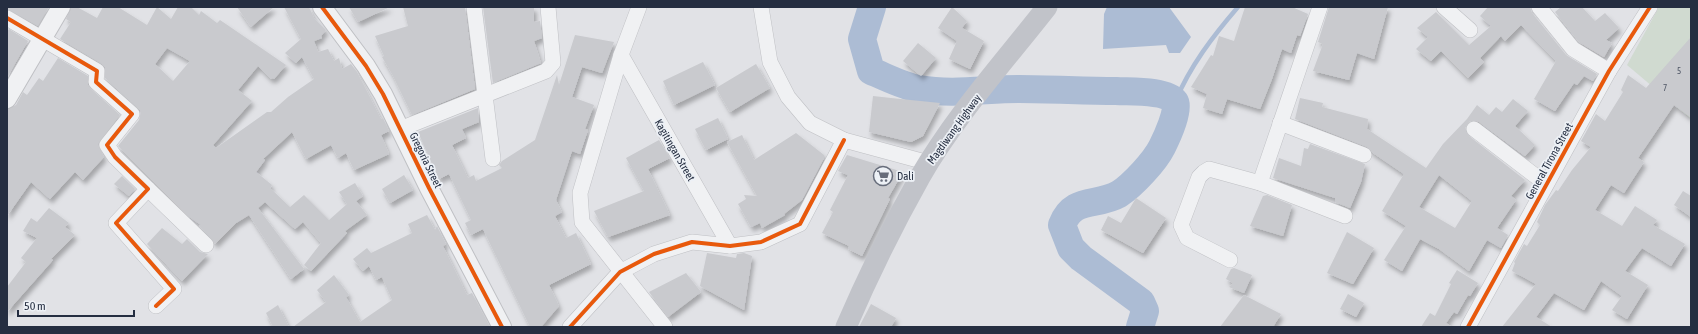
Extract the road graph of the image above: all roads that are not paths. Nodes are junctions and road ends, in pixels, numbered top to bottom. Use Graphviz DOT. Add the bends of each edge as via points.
graph roads {
  1 [pos="61,7"];
  2 [pos="322,7"];
  3 [pos="474,7"];
  4 [pos="548,7"];
  5 [pos="639,7"];
  6 [pos="762,7"];
  7 [pos="1047,7"];
  8 [pos="1320,7"];
  9 [pos="1444,7"];
  10 [pos="1539,7"];
  11 [pos="1650,7"];
  12 [pos="7,18"];
  13 [pos="1470,30"];
  14 [pos="43,38"];
  15 [pos="621,55"];
  16 [pos="1609,71"];
  17 [pos="486,94"];
  18 [pos="7,99"];
  19 [pos="1280,123"];
  20 [pos="400,129"];
  21 [pos="1474,129"];
  22 [pos="844,140"];
  23 [pos="1364,155"];
  24 [pos="493,159"];
  25 [pos="929,164"];
  26 [pos="1260,184"];
  27 [pos="1546,184"];
  28 [pos="148,189"];
  29 [pos="1345,216"];
  30 [pos="206,245"];
  31 [pos="730,246"];
  32 [pos="1230,260"];
  33 [pos="620,272"];
  34 [pos="156,306"];
  35 [pos="1472,325"];
  36 [pos="502,327"];
  37 [pos="570,327"];
  38 [pos="665,327"];
  39 [pos="846,327"];
  1 -- 14 [label="street"];
  2 -- 20 [label="street, Gregoria Street" via="366,66"];
  3 -- 17 [label="street"];
  4 -- 17 [label="street" via="553,63 546,71"];
  5 -- 15 [label="street"];
  6 -- 22 [label="street" via="770,62 788,97 810,123"];
  7 -- 25 [label="main road, Magdiwang Highway" via="973,101"];
  8 -- 19 [label="street"];
  9 -- 13 [label="street"];
  10 -- 16 [label="street" via="1573,48"];
  11 -- 16 [label="street, General Tirona Street"];
  12 -- 14 [label="street"];
  14 -- 18 [label="street"];
  14 -- 28 [label="street" via="97,71 96,82 132,114 107,145 115,157"];
  15 -- 31 [label="street, Kagitingan Street"];
  15 -- 33 [label="street" via="580,193 582,222"];
  16 -- 27 [label="street, General Tirona Street"];
  17 -- 20 [label="street"];
  17 -- 24 [label="street"];
  19 -- 23 [label="street"];
  19 -- 26 [label="street"];
  20 -- 36 [label="street, Gregoria Street"];
  21 -- 27 [label="street"];
  22 -- 25 [label="street"];
  22 -- 31 [label="street" via="800,224 761,242"];
  25 -- 39 [label="main road, Magdiwang Highway" via="866,282"];
  26 -- 29 [label="street"];
  26 -- 32 [label="street" via="1209,169 1200,177 1181,225 1187,238"];
  27 -- 35 [label="street, General Tirona Street"];
  28 -- 30 [label="street"];
  28 -- 34 [label="street" via="116,223 174,289"];
  31 -- 33 [label="street" via="692,242 654,254"];
  33 -- 37 [label="street"];
  33 -- 38 [label="street"];
}
